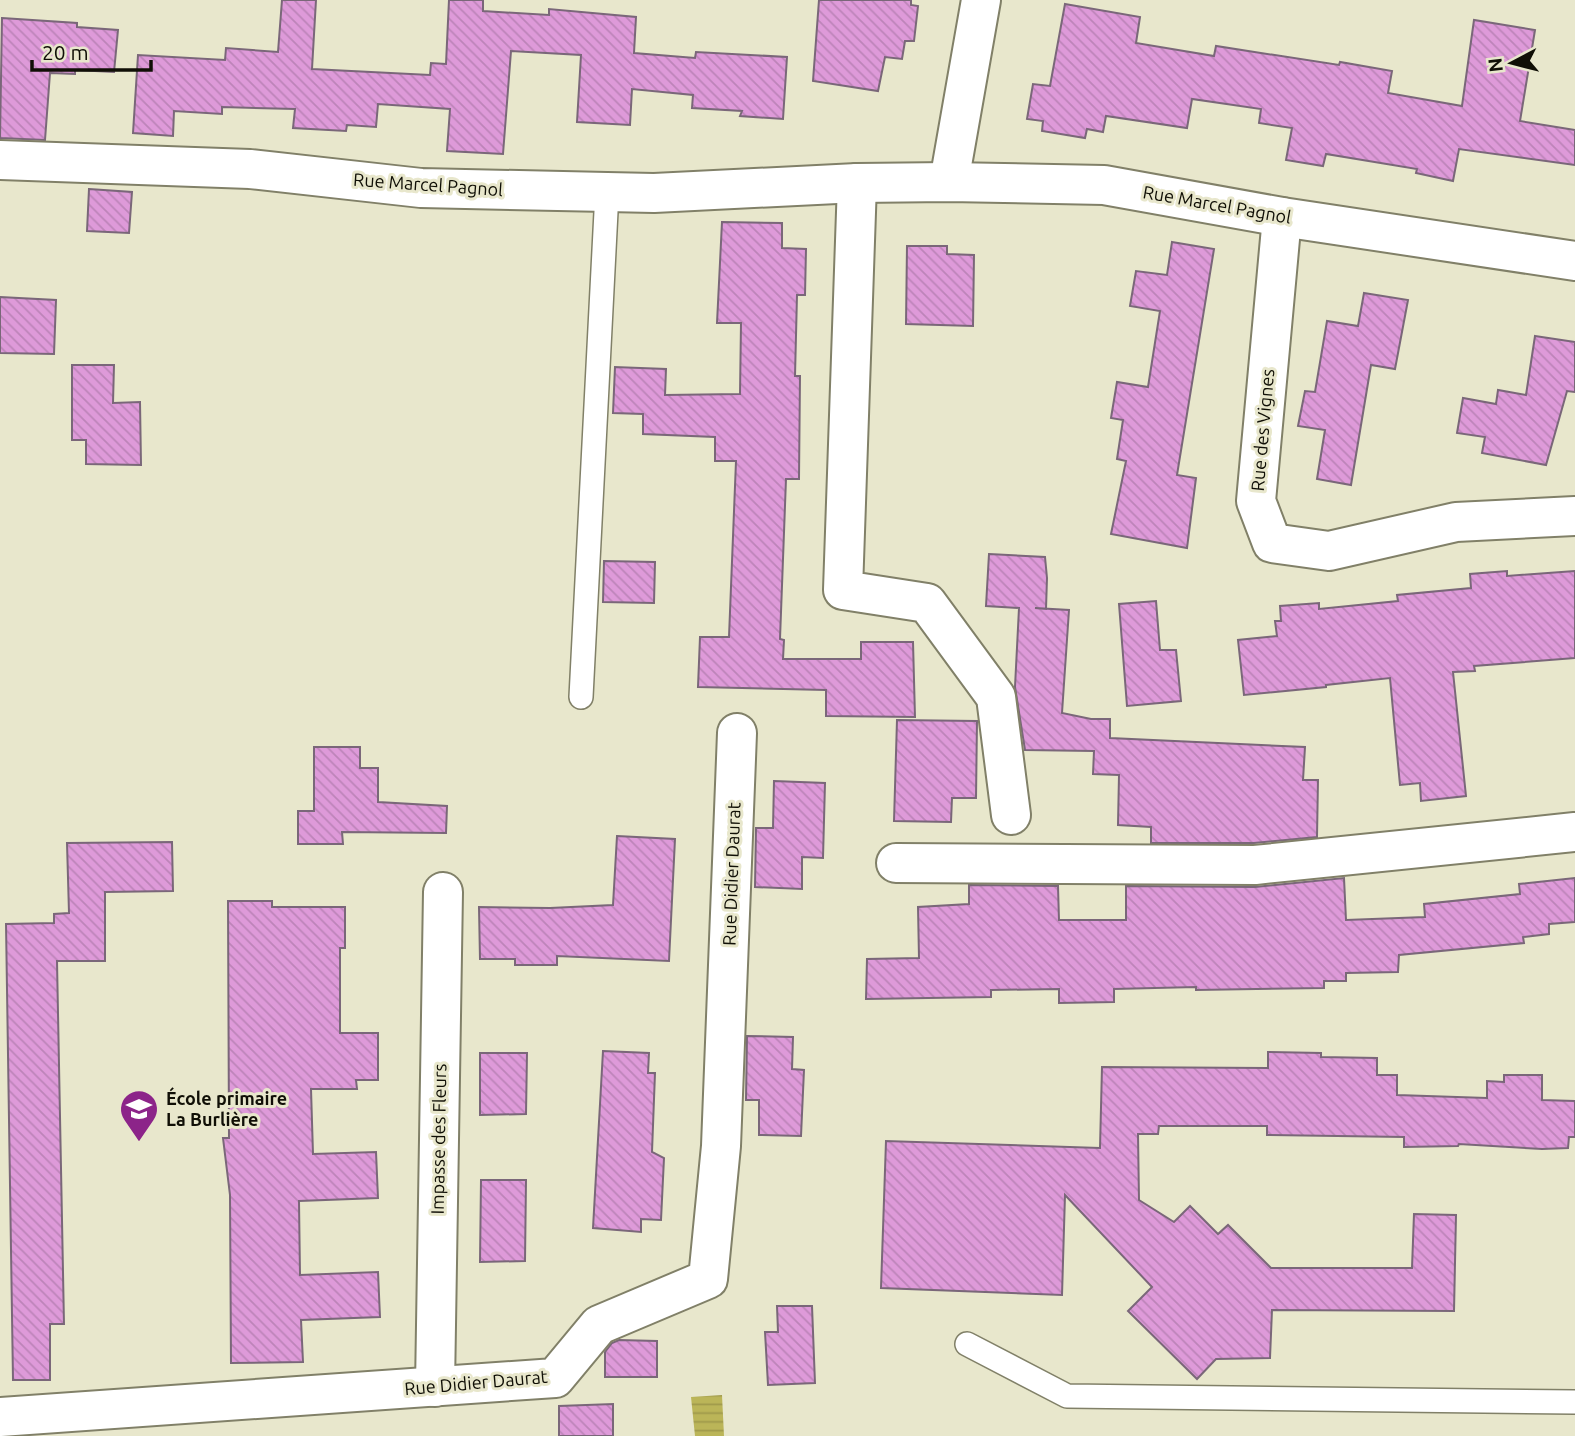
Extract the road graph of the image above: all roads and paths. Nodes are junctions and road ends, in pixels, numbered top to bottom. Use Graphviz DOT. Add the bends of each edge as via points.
graph roads {
  1 [pos="981,0"];
  2 [pos="0,160"];
  3 [pos="949,182"];
  4 [pos="857,183"];
  5 [pos="607,192"];
  6 [pos="1282,217"];
  7 [pos="1575,261"];
  8 [pos="1575,516"];
  9 [pos="581,697"];
  10 [pos="737,733"];
  11 [pos="1011,815"];
  12 [pos="1575,832"];
  13 [pos="895,863"];
  14 [pos="443,892"];
  15 [pos="967,1344"];
  16 [pos="435,1387"];
  17 [pos="1575,1402"];
  18 [pos="0,1417"];
  1 -- 3 [label="street"];
  2 -- 5 [label="street, Rue Marcel Pagnol" via="250,169 421,188"];
  3 -- 4 [label="street, Rue Marcel Pagnol"];
  3 -- 6 [label="street, Rue Marcel Pagnol" via="1104,185"];
  4 -- 5 [label="street, Rue Marcel Pagnol"];
  4 -- 11 [label="street" via="843,590 927,603 996,697"];
  5 -- 9 [label="lane"];
  6 -- 7 [label="street, Rue Marcel Pagnol"];
  6 -- 8 [label="street, Rue des Vignes" via="1256,501 1272,543 1329,551 1456,522"];
  10 -- 16 [label="street, Rue Didier Daurat" via="721,1146 708,1279 599,1325 555,1378"];
  12 -- 13 [label="street" via="1255,865"];
  14 -- 16 [label="street, Impasse des Fleurs"];
  15 -- 17 [label="lane" via="1067,1396"];
  16 -- 18 [label="street, Rue Didier Daurat"];
}
